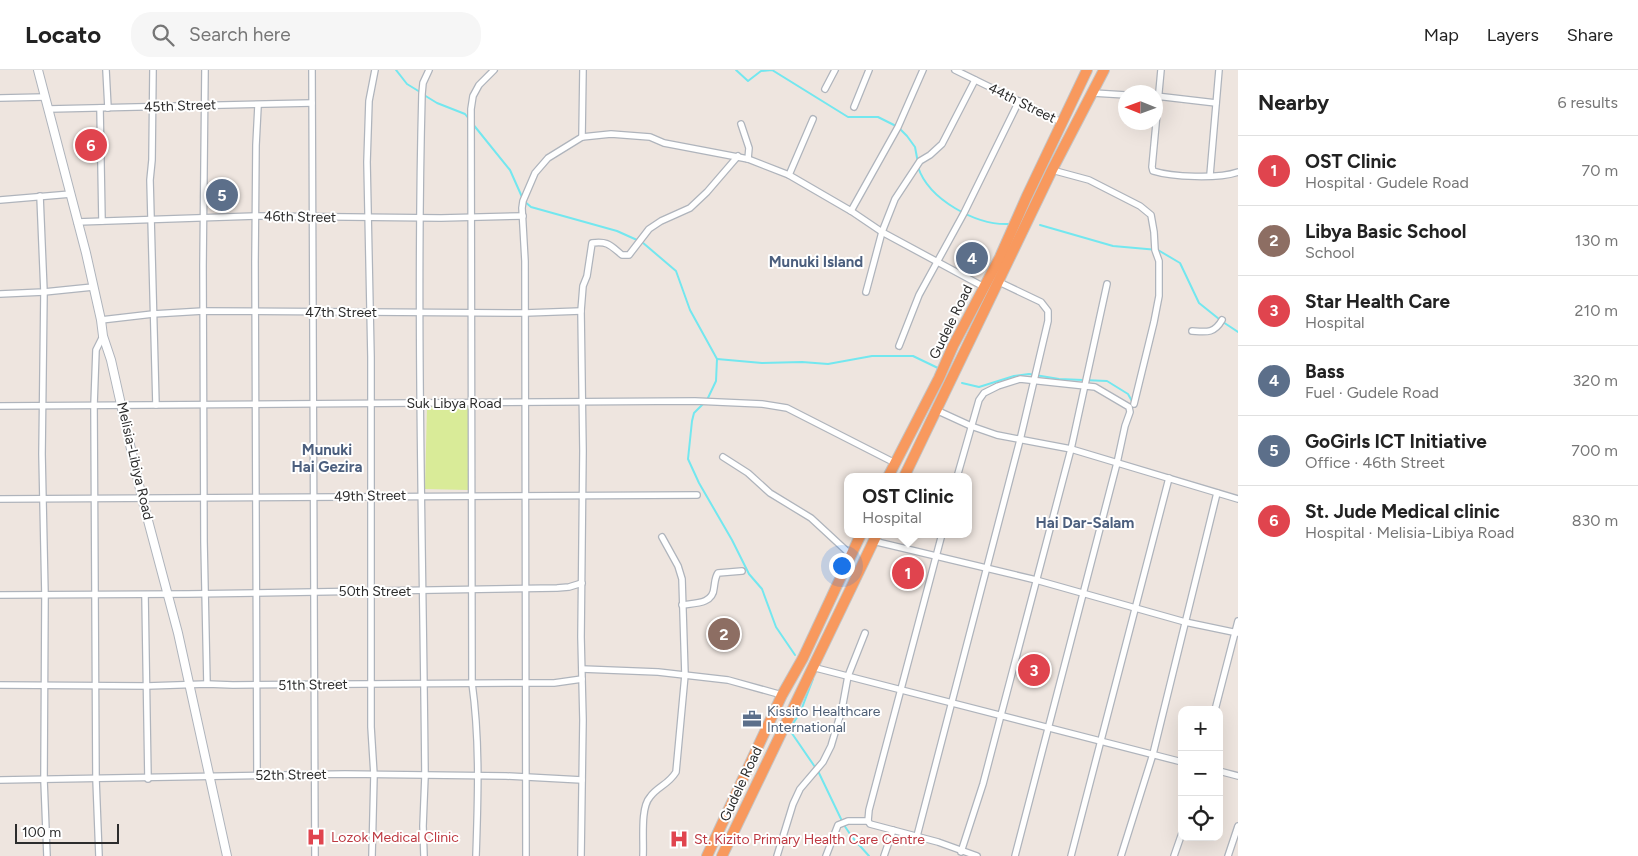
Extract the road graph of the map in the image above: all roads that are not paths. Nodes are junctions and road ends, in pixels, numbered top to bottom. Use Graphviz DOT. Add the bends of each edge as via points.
graph roads {
  1 [pos="106,70"];
  2 [pos="153,70"];
  3 [pos="205,70"];
  4 [pos="312,70"];
  5 [pos="374,70"];
  6 [pos="429,70"];
  7 [pos="494,70"];
  8 [pos="583,70"];
  9 [pos="869,70"];
  10 [pos="923,70"];
  11 [pos="955,70"];
  12 [pos="1087,70"];
  13 [pos="1104,70"];
  14 [pos="1161,70"];
  15 [pos="1219,70"];
  16 [pos="40,71"];
  17 [pos="834,71"];
  18 [pos="975,80"];
  19 [pos="1159,85"];
  20 [pos="825,89"];
  21 [pos="1093,93"];
  22 [pos="1118,95"];
  23 [pos="45,97"];
  24 [pos="1163,97"];
  25 [pos="0,98"];
  26 [pos="1019,101"];
  27 [pos="312,103"];
  28 [pos="1216,103"];
  29 [pos="205,105"];
  30 [pos="258,106"];
  31 [pos="153,107"];
  32 [pos="854,107"];
  33 [pos="100,108"];
  34 [pos="108,108"];
  35 [pos="49,109"];
  36 [pos="813,120"];
  37 [pos="1062,123"];
  38 [pos="741,124"];
  39 [pos="1155,130"];
  40 [pos="582,137"];
  41 [pos="738,156"];
  42 [pos="748,159"];
  43 [pos="1052,170"];
  44 [pos="1238,172"];
  45 [pos="789,175"];
  46 [pos="1210,175"];
  47 [pos="70,194"];
  48 [pos="40,196"];
  49 [pos="0,200"];
  50 [pos="851,211"];
  51 [pos="256,216"];
  52 [pos="523,216"];
  53 [pos="204,218"];
  54 [pos="312,218"];
  55 [pos="367,218"];
  56 [pos="420,218"];
  57 [pos="472,218"];
  58 [pos="151,219"];
  59 [pos="102,221"];
  60 [pos="77,222"];
  61 [pos="882,232"];
  62 [pos="937,262"];
  63 [pos="999,282"];
  64 [pos="1107,284"];
  65 [pos="93,287"];
  66 [pos="984,287"];
  67 [pos="44,292"];
  68 [pos="866,292"];
  69 [pos="0,294"];
  70 [pos="204,311"];
  71 [pos="255,311"];
  72 [pos="581,311"];
  73 [pos="313,312"];
  74 [pos="369,312"];
  75 [pos="420,312"];
  76 [pos="472,312"];
  77 [pos="525,313"];
  78 [pos="153,314"];
  79 [pos="102,320"];
  80 [pos="1222,320"];
  81 [pos="1192,331"];
  82 [pos="103,336"];
  83 [pos="899,346"];
  84 [pos="1034,380"];
  85 [pos="1084,386"];
  86 [pos="524,402"];
  87 [pos="582,402"];
  88 [pos="371,403"];
  89 [pos="421,403"];
  90 [pos="472,403"];
  91 [pos="204,404"];
  92 [pos="256,404"];
  93 [pos="313,404"];
  94 [pos="1134,404"];
  95 [pos="42,405"];
  96 [pos="94,405"];
  97 [pos="122,405"];
  98 [pos="156,405"];
  99 [pos="0,406"];
  100 [pos="936,410"];
  101 [pos="971,426"];
  102 [pos="1020,440"];
  103 [pos="1070,449"];
  104 [pos="723,457"];
  105 [pos="895,463"];
  106 [pos="1118,463"];
  107 [pos="890,473"];
  108 [pos="906,473"];
  109 [pos="958,473"];
  110 [pos="1169,478"];
  111 [pos="1217,493"];
  112 [pos="582,495"];
  113 [pos="698,495"];
  114 [pos="371,496"];
  115 [pos="422,496"];
  116 [pos="472,496"];
  117 [pos="525,496"];
  118 [pos="204,497"];
  119 [pos="256,497"];
  120 [pos="314,497"];
  121 [pos="42,498"];
  122 [pos="95,498"];
  123 [pos="142,498"];
  124 [pos="0,499"];
  125 [pos="1238,499"];
  126 [pos="662,537"];
  127 [pos="859,538"];
  128 [pos="875,538"];
  129 [pos="941,538"];
  130 [pos="851,555"];
  131 [pos="936,555"];
  132 [pos="986,568"];
  133 [pos="742,571"];
  134 [pos="1036,580"];
  135 [pos="582,583"];
  136 [pos="526,589"];
  137 [pos="472,590"];
  138 [pos="371,591"];
  139 [pos="422,591"];
  140 [pos="314,592"];
  141 [pos="1084,592"];
  142 [pos="256,593"];
  143 [pos="205,594"];
  144 [pos="0,595"];
  145 [pos="44,595"];
  146 [pos="96,595"];
  147 [pos="145,595"];
  148 [pos="168,595"];
  149 [pos="682,605"];
  150 [pos="1136,607"];
  151 [pos="1238,621"];
  152 [pos="1185,622"];
  153 [pos="1236,632"];
  154 [pos="864,633"];
  155 [pos="812,667"];
  156 [pos="582,669"];
  157 [pos="685,675"];
  158 [pos="848,676"];
  159 [pos="582,679"];
  160 [pos="472,683"];
  161 [pos="525,683"];
  162 [pos="188,684"];
  163 [pos="207,684"];
  164 [pos="314,684"];
  165 [pos="371,684"];
  166 [pos="424,684"];
  167 [pos="0,685"];
  168 [pos="257,685"];
  169 [pos="96,686"];
  170 [pos="148,686"];
  171 [pos="44,687"];
  172 [pos="900,689"];
  173 [pos="782,695"];
  174 [pos="952,702"];
  175 [pos="1216,706"];
  176 [pos="1001,715"];
  177 [pos="1049,727"];
  178 [pos="1100,742"];
  179 [pos="1153,754"];
  180 [pos="1178,761"];
  181 [pos="1223,772"];
  182 [pos="257,775"];
  183 [pos="315,775"];
  184 [pos="374,775"];
  185 [pos="210,776"];
  186 [pos="425,776"];
  187 [pos="478,776"];
  188 [pos="1238,776"];
  189 [pos="96,778"];
  190 [pos="148,778"];
  191 [pos="525,778"];
  192 [pos="0,780"];
  193 [pos="44,780"];
  194 [pos="582,780"];
  195 [pos="868,821"];
  196 [pos="1238,826"];
  197 [pos="893,830"];
  198 [pos="917,836"];
  199 [pos="1179,841"];
  200 [pos="961,852"];
  201 [pos="47,856"];
  202 [pos="99,856"];
  203 [pos="227,856"];
  204 [pos="315,856"];
  205 [pos="372,856"];
  206 [pos="424,856"];
  207 [pos="476,856"];
  208 [pos="526,856"];
  209 [pos="581,856"];
  210 [pos="643,856"];
  211 [pos="707,856"];
  212 [pos="722,856"];
  213 [pos="777,856"];
  214 [pos="826,856"];
  215 [pos="884,856"];
  216 [pos="977,856"];
  217 [pos="1015,856"];
  218 [pos="1071,856"];
  219 [pos="1121,856"];
  220 [pos="1174,856"];
  221 [pos="1228,856"];
  1 -- 34 [label="street"];
  2 -- 31 [label="street"];
  3 -- 29 [label="street"];
  4 -- 27 [label="street"];
  5 -- 55 [label="street" via="367,129"];
  6 -- 56 [label="street" via="422,94"];
  7 -- 57 [label="street" via="479,85 471,108"];
  8 -- 40 [label="street"];
  9 -- 32 [label="street"];
  10 -- 50 [label="street" via="898,127"];
  11 -- 18 [label="street, 44th Street"];
  12 -- 37 [label="highway, Gudele Road"];
  13 -- 21 [label="highway, Gudele Road"];
  14 -- 19 [label="street"];
  15 -- 28 [label="street"];
  16 -- 23 [label="main road, Melisia-Libiya Road" via="38,74"];
  17 -- 20 [label="street"];
  18 -- 26 [label="street, 44th Street"];
  18 -- 61 [label="street" via="942,144 920,161 895,199"];
  21 -- 22 [label="street"];
  21 -- 43 [label="highway, Gudele Road"];
  23 -- 25 [label="street"];
  23 -- 35 [label="main road, Melisia-Libiya Road"];
  24 -- 28 [label="street"];
  26 -- 37 [label="street, 44th Street"];
  26 -- 62 [label="street"];
  27 -- 30 [label="street, 45th Street"];
  27 -- 54 [label="street"];
  28 -- 46 [label="street"];
  29 -- 30 [label="street, 45th Street"];
  29 -- 31 [label="street, 45th Street"];
  29 -- 53 [label="street"];
  30 -- 51 [label="street"];
  31 -- 34 [label="street, 45th Street"];
  31 -- 58 [label="street"];
  33 -- 34 [label="street, 45th Street"];
  33 -- 35 [label="street, 45th Street"];
  33 -- 59 [label="street"];
  35 -- 47 [label="main road, Melisia-Libiya Road"];
  36 -- 45 [label="street"];
  37 -- 66 [label="highway, Gudele Road"];
  38 -- 42 [label="street" via="749,148"];
  39 -- 46 [label="street" via="1153,171"];
  40 -- 41 [label="street" via="611,134 650,137 664,143"];
  40 -- 52 [label="street" via="548,158 535,173 523,200"];
  41 -- 42 [label="street"];
  41 -- 72 [label="street" via="690,208 649,230 629,255 622,256 604,242 592,243"];
  42 -- 45 [label="street"];
  43 -- 63 [label="highway, Gudele Road"];
  43 -- 94 [label="street" via="1095,183 1151,215 1159,262 1159,296"];
  44 -- 46 [label="street"];
  45 -- 50 [label="street"];
  47 -- 48 [label="street"];
  47 -- 60 [label="main road, Melisia-Libiya Road"];
  48 -- 49 [label="street"];
  48 -- 67 [label="street"];
  50 -- 61 [label="street"];
  51 -- 53 [label="street, 46th Street"];
  51 -- 54 [label="street, 46th Street"];
  51 -- 71 [label="street"];
  52 -- 57 [label="street, 46th Street"];
  52 -- 77 [label="street"];
  53 -- 58 [label="street, 46th Street"];
  53 -- 70 [label="street"];
  54 -- 55 [label="street, 46th Street"];
  54 -- 73 [label="street"];
  55 -- 56 [label="street, 46th Street"];
  55 -- 74 [label="street"];
  56 -- 57 [label="street, 46th Street"];
  56 -- 75 [label="street"];
  57 -- 76 [label="street"];
  58 -- 59 [label="street, 46th Street"];
  58 -- 78 [label="street"];
  59 -- 60 [label="street, 46th Street"];
  60 -- 65 [label="main road, Melisia-Libiya Road"];
  61 -- 62 [label="street"];
  61 -- 68 [label="street"];
  62 -- 66 [label="street"];
  62 -- 83 [label="street" via="919,294"];
  63 -- 84 [label="street" via="1041,302 1048,311"];
  63 -- 100 [label="highway, Gudele Road"];
  64 -- 85 [label="street"];
  65 -- 67 [label="street"];
  65 -- 79 [label="main road, Melisia-Libiya Road"];
  66 -- 105 [label="highway, Gudele Road"];
  67 -- 69 [label="street"];
  67 -- 95 [label="street"];
  70 -- 71 [label="street, 47th Street"];
  70 -- 78 [label="street, 47th Street"];
  70 -- 91 [label="street"];
  71 -- 73 [label="street, 47th Street"];
  71 -- 92 [label="street"];
  72 -- 77 [label="street, 47th Street"];
  72 -- 87 [label="street"];
  73 -- 74 [label="street, 47th Street"];
  73 -- 93 [label="street"];
  74 -- 75 [label="street, 47th Street"];
  74 -- 88 [label="street"];
  75 -- 76 [label="street, 47th Street"];
  75 -- 89 [label="street"];
  76 -- 77 [label="street, 47th Street"];
  76 -- 90 [label="street"];
  77 -- 86 [label="street"];
  78 -- 79 [label="street, 47th Street"];
  78 -- 98 [label="street"];
  79 -- 82 [label="main road, Melisia-Libiya Road"];
  80 -- 81 [label="street" via="1209,332"];
  82 -- 96 [label="street" via="96,350"];
  82 -- 97 [label="main road, Melisia-Libiya Road"];
  84 -- 85 [label="street"];
  84 -- 101 [label="street" via="1020,379 984,393"];
  84 -- 102 [label="street"];
  85 -- 103 [label="street"];
  85 -- 106 [label="street" via="1095,386 1129,407"];
  86 -- 87 [label="street, Suk Libya Road"];
  86 -- 90 [label="street, Suk Libya Road"];
  86 -- 117 [label="street"];
  87 -- 105 [label="street, Suk Libya Road" via="695,401 787,408"];
  87 -- 112 [label="street"];
  88 -- 89 [label="street, Suk Libya Road"];
  88 -- 93 [label="street, Suk Libya Road"];
  88 -- 114 [label="street"];
  89 -- 90 [label="street, Suk Libya Road"];
  89 -- 115 [label="street"];
  90 -- 116 [label="street"];
  91 -- 92 [label="street, Suk Libya Road"];
  91 -- 98 [label="street, Suk Libya Road"];
  91 -- 118 [label="street"];
  92 -- 93 [label="street, Suk Libya Road"];
  92 -- 119 [label="street"];
  93 -- 120 [label="street"];
  95 -- 96 [label="street, Suk Libya Road"];
  95 -- 99 [label="street, Suk Libya Road"];
  95 -- 121 [label="street"];
  96 -- 97 [label="street, Suk Libya Road"];
  96 -- 122 [label="street"];
  97 -- 98 [label="street, Suk Libya Road"];
  97 -- 123 [label="main road, Melisia-Libiya Road"];
  100 -- 101 [label="street"];
  100 -- 108 [label="highway, Gudele Road"];
  101 -- 102 [label="street"];
  101 -- 109 [label="street"];
  102 -- 103 [label="street"];
  102 -- 132 [label="street"];
  103 -- 106 [label="street"];
  103 -- 134 [label="street"];
  104 -- 130 [label="street" via="748,473 776,498 811,518"];
  105 -- 107 [label="highway, Gudele Road"];
  106 -- 110 [label="street"];
  106 -- 141 [label="street"];
  110 -- 111 [label="street"];
  110 -- 150 [label="street"];
  111 -- 125 [label="street"];
  111 -- 152 [label="street"];
  112 -- 113 [label="street, 49th Street"];
  112 -- 117 [label="street, 49th Street"];
  112 -- 135 [label="street"];
  114 -- 115 [label="street, 49th Street"];
  114 -- 120 [label="street, 49th Street"];
  114 -- 138 [label="street"];
  115 -- 116 [label="street, 49th Street"];
  115 -- 139 [label="street"];
  116 -- 117 [label="street, 49th Street"];
  116 -- 137 [label="street"];
  117 -- 136 [label="street"];
  118 -- 119 [label="street, 49th Street"];
  118 -- 123 [label="street, 49th Street"];
  118 -- 143 [label="street"];
  119 -- 120 [label="street, 49th Street"];
  119 -- 142 [label="street"];
  120 -- 140 [label="street"];
  121 -- 122 [label="street, 49th Street"];
  121 -- 124 [label="street, 49th Street"];
  121 -- 145 [label="street"];
  122 -- 123 [label="street, 49th Street"];
  122 -- 146 [label="street"];
  123 -- 148 [label="main road, Melisia-Libiya Road"];
  126 -- 149 [label="street" via="681,573"];
  127 -- 130 [label="highway, Gudele Road"];
  128 -- 131 [label="street"];
  128 -- 155 [label="highway, Gudele Road"];
  129 -- 131 [label="street"];
  130 -- 173 [label="highway, Gudele Road"];
  131 -- 132 [label="street"];
  131 -- 172 [label="street"];
  132 -- 134 [label="street"];
  132 -- 174 [label="street"];
  133 -- 149 [label="street" via="718,573 711,598"];
  134 -- 141 [label="street"];
  134 -- 176 [label="street"];
  135 -- 136 [label="street, 50th Street" via="569,587"];
  135 -- 156 [label="street"];
  136 -- 137 [label="street, 50th Street"];
  136 -- 161 [label="street"];
  137 -- 139 [label="street, 50th Street"];
  137 -- 160 [label="street"];
  138 -- 139 [label="street, 50th Street"];
  138 -- 140 [label="street, 50th Street"];
  138 -- 165 [label="street"];
  139 -- 166 [label="street"];
  140 -- 142 [label="street, 50th Street"];
  140 -- 164 [label="street"];
  141 -- 150 [label="street"];
  141 -- 177 [label="street"];
  142 -- 143 [label="street, 50th Street"];
  142 -- 168 [label="street"];
  143 -- 148 [label="street, 50th Street"];
  143 -- 163 [label="street"];
  144 -- 145 [label="street, 50th Street"];
  145 -- 146 [label="street, 50th Street"];
  145 -- 171 [label="street"];
  146 -- 147 [label="street, 50th Street"];
  146 -- 169 [label="street"];
  147 -- 148 [label="street, 50th Street"];
  147 -- 170 [label="street"];
  148 -- 162 [label="main road, Melisia-Libiya Road"];
  149 -- 157 [label="street"];
  150 -- 152 [label="street"];
  150 -- 178 [label="street"];
  151 -- 153 [label="street"];
  152 -- 153 [label="street"];
  152 -- 179 [label="street"];
  153 -- 175 [label="street"];
  154 -- 158 [label="street"];
  155 -- 158 [label="street"];
  155 -- 212 [label="highway, Gudele Road"];
  156 -- 157 [label="street"];
  156 -- 159 [label="street"];
  157 -- 173 [label="street" via="737,682"];
  157 -- 210 [label="street" via="676,772 646,804"];
  158 -- 172 [label="street"];
  158 -- 213 [label="street" via="831,746 800,789"];
  159 -- 161 [label="street, 51th Street"];
  159 -- 194 [label="street"];
  160 -- 161 [label="street, 51th Street"];
  160 -- 166 [label="street, 51th Street"];
  160 -- 187 [label="street" via="476,705"];
  161 -- 191 [label="street"];
  162 -- 163 [label="street, 51th Street"];
  162 -- 170 [label="street, 51th Street"];
  162 -- 185 [label="main road, Melisia-Libiya Road"];
  163 -- 168 [label="street, 51th Street"];
  164 -- 165 [label="street, 51th Street"];
  164 -- 168 [label="street, 51th Street"];
  164 -- 183 [label="street"];
  165 -- 166 [label="street, 51th Street"];
  165 -- 184 [label="street"];
  166 -- 186 [label="street"];
  167 -- 171 [label="street, 51th Street"];
  168 -- 182 [label="street"];
  169 -- 170 [label="street, 51th Street"];
  169 -- 171 [label="street, 51th Street"];
  169 -- 189 [label="street"];
  170 -- 190 [label="street"];
  171 -- 193 [label="street"];
  172 -- 174 [label="street"];
  172 -- 195 [label="street"];
  173 -- 211 [label="highway, Gudele Road"];
  174 -- 176 [label="street"];
  174 -- 198 [label="street"];
  176 -- 177 [label="street"];
  176 -- 200 [label="street"];
  177 -- 178 [label="street"];
  177 -- 217 [label="street"];
  178 -- 179 [label="street"];
  178 -- 218 [label="street"];
  179 -- 180 [label="street"];
  179 -- 219 [label="street"];
  181 -- 188 [label="street"];
  182 -- 183 [label="street, 52th Street"];
  182 -- 185 [label="street, 52th Street"];
  183 -- 184 [label="street, 52th Street"];
  183 -- 204 [label="street"];
  184 -- 186 [label="street, 52th Street"];
  184 -- 205 [label="street"];
  185 -- 190 [label="street, 52th Street"];
  185 -- 203 [label="main road, Melisia-Libiya Road"];
  186 -- 187 [label="street, 52th Street"];
  186 -- 206 [label="street"];
  187 -- 191 [label="street, 52th Street"];
  187 -- 207 [label="street"];
  189 -- 190 [label="street, 52th Street"];
  189 -- 193 [label="street, 52th Street"];
  189 -- 202 [label="street"];
  191 -- 194 [label="street, 52th Street"];
  191 -- 208 [label="street"];
  192 -- 193 [label="street, 52th Street"];
  193 -- 201 [label="street"];
  194 -- 209 [label="street"];
  195 -- 197 [label="street"];
  195 -- 214 [label="street" via="848,821 838,825"];
  196 -- 221 [label="street"];
  197 -- 198 [label="street"];
  197 -- 215 [label="street"];
  198 -- 200 [label="street"];
  199 -- 220 [label="street"];
  200 -- 216 [label="street"];
}
